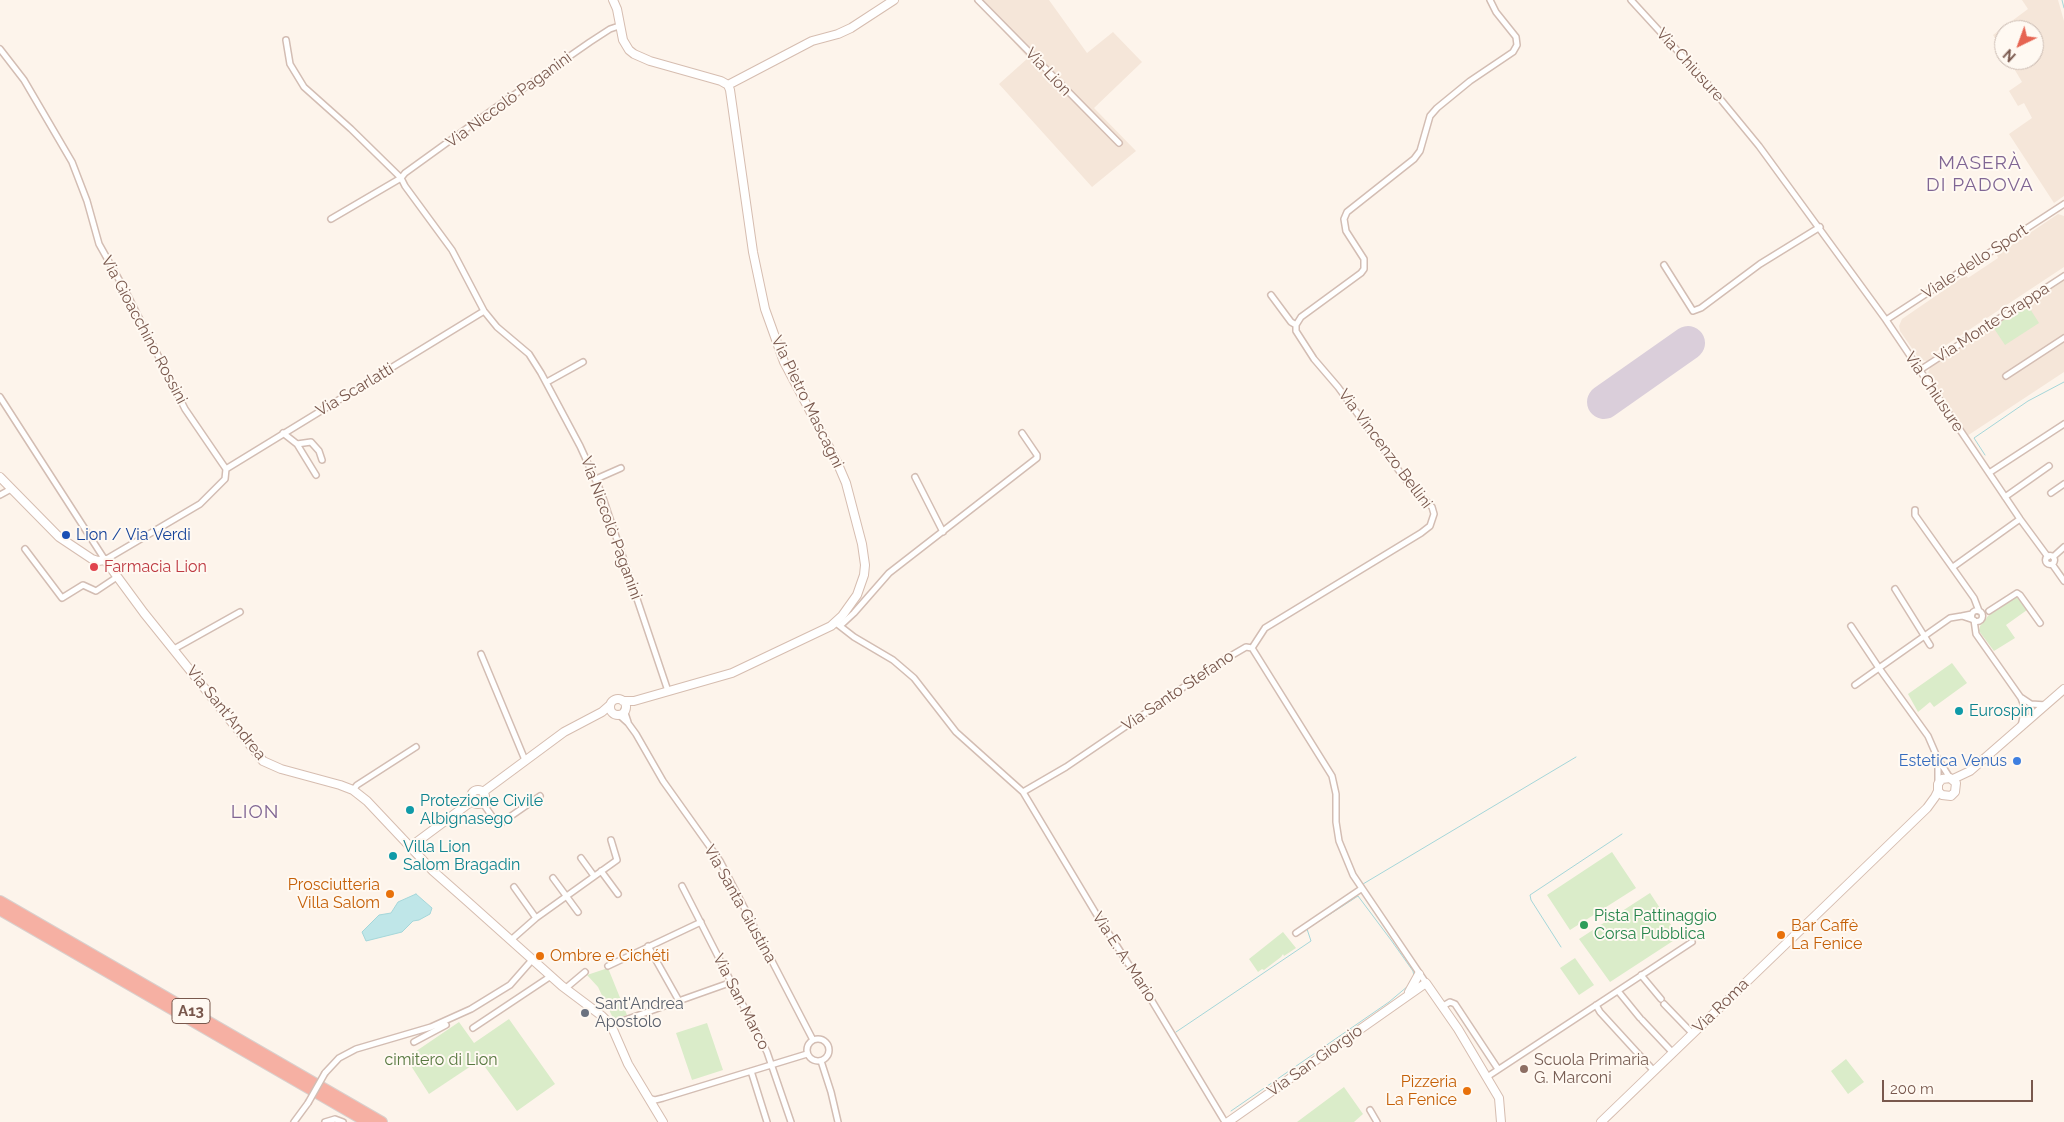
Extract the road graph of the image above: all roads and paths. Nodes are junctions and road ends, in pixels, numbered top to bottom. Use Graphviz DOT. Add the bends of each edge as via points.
graph roads {
  1 [pos="613,0"];
  2 [pos="894,0"];
  3 [pos="978,0"];
  4 [pos="1490,0"];
  5 [pos="1631,0"];
  6 [pos="619,26"];
  7 [pos="286,40"];
  8 [pos="0,48"];
  9 [pos="728,86"];
  10 [pos="1118,143"];
  11 [pos="402,178"];
  12 [pos="2063,206"];
  13 [pos="331,219"];
  14 [pos="1820,227"];
  15 [pos="1664,265"];
  16 [pos="2064,276"];
  17 [pos="1271,295"];
  18 [pos="484,311"];
  19 [pos="1886,320"];
  20 [pos="1296,325"];
  21 [pos="2064,338"];
  22 [pos="583,362"];
  23 [pos="1920,370"];
  24 [pos="2006,376"];
  25 [pos="547,382"];
  26 [pos="0,397"];
  27 [pos="2064,424"];
  28 [pos="283,433"];
  29 [pos="1022,433"];
  30 [pos="297,444"];
  31 [pos="322,460"];
  32 [pos="2049,466"];
  33 [pos="621,468"];
  34 [pos="226,469"];
  35 [pos="1989,473"];
  36 [pos="316,475"];
  37 [pos="0,477"];
  38 [pos="915,477"];
  39 [pos="596,479"];
  40 [pos="2064,484"];
  41 [pos="11,489"];
  42 [pos="2051,493"];
  43 [pos="0,495"];
  44 [pos="2005,497"];
  45 [pos="1915,510"];
  46 [pos="2020,520"];
  47 [pos="943,532"];
  48 [pos="2064,548"];
  49 [pos="25,549"];
  50 [pos="2050,557"];
  51 [pos="105,560"];
  52 [pos="1953,567"];
  53 [pos="117,577"];
  54 [pos="2064,581"];
  55 [pos="1895,589"];
  56 [pos="851,611"];
  57 [pos="240,612"];
  58 [pos="1977,615"];
  59 [pos="2040,623"];
  60 [pos="838,624"];
  61 [pos="1851,626"];
  62 [pos="1924,636"];
  63 [pos="1930,645"];
  64 [pos="1252,648"];
  65 [pos="174,650"];
  66 [pos="481,654"];
  67 [pos="1878,668"];
  68 [pos="1855,685"];
  69 [pos="2064,689"];
  70 [pos="668,691"];
  71 [pos="2021,698"];
  72 [pos="610,705"];
  73 [pos="2046,705"];
  74 [pos="621,710"];
  75 [pos="602,712"];
  76 [pos="2021,726"];
  77 [pos="416,747"];
  78 [pos="1938,759"];
  79 [pos="526,760"];
  80 [pos="1953,781"];
  81 [pos="1938,787"];
  82 [pos="352,790"];
  83 [pos="483,792"];
  84 [pos="1024,792"];
  85 [pos="540,796"];
  86 [pos="1945,796"];
  87 [pos="472,801"];
  88 [pos="482,802"];
  89 [pos="1927,808"];
  90 [pos="611,840"];
  91 [pos="410,847"];
  92 [pos="581,858"];
  93 [pos="601,871"];
  94 [pos="594,876"];
  95 [pos="554,878"];
  96 [pos="682,886"];
  97 [pos="514,887"];
  98 [pos="1361,889"];
  99 [pos="618,894"];
  100 [pos="567,896"];
  101 [pos="0,900"];
  102 [pos="0,910"];
  103 [pos="578,912"];
  104 [pos="536,918"];
  105 [pos="701,922"];
  106 [pos="1296,933"];
  107 [pos="511,940"];
  108 [pos="1692,942"];
  109 [pos="648,946"];
  110 [pos="532,960"];
  111 [pos="608,966"];
  112 [pos="584,972"];
  113 [pos="1419,974"];
  114 [pos="551,976"];
  115 [pos="1641,976"];
  116 [pos="732,982"];
  117 [pos="1426,983"];
  118 [pos="566,988"];
  119 [pos="1618,990"];
  120 [pos="1433,993"];
  121 [pos="1403,999"];
  122 [pos="679,1001"];
  123 [pos="1443,1006"];
  124 [pos="1596,1006"];
  125 [pos="454,1018"];
  126 [pos="611,1026"];
  127 [pos="473,1028"];
  128 [pos="1692,1033"];
  129 [pos="1475,1034"];
  130 [pos="813,1040"];
  131 [pos="1465,1040"];
  132 [pos="414,1042"];
  133 [pos="1672,1053"];
  134 [pos="808,1054"];
  135 [pos="821,1061"];
  136 [pos="772,1064"];
  137 [pos="1498,1069"];
  138 [pos="750,1071"];
  139 [pos="1654,1071"];
  140 [pos="1487,1077"];
  141 [pos="654,1102"];
  142 [pos="1370,1110"];
  143 [pos="294,1122"];
  144 [pos="325,1122"];
  145 [pos="343,1122"];
  146 [pos="367,1122"];
  147 [pos="382,1122"];
  148 [pos="663,1122"];
  149 [pos="767,1122"];
  150 [pos="791,1122"];
  151 [pos="838,1122"];
  152 [pos="1226,1122"];
  153 [pos="1377,1122"];
  154 [pos="1501,1122"];
  155 [pos="1601,1122"];
  1 -- 6 [label="street"];
  2 -- 9 [label="street" via="851,28 812,41"];
  3 -- 10 [label="street, Via Lion"];
  4 -- 20 [label="street" via="1516,37 1513,52 1437,108 1430,116 1420,151 1414,159 1347,212 1344,219 1346,231 1364,259 1364,269 1301,317"];
  5 -- 14 [label="street, Via Chiusure" via="1708,84"];
  6 -- 9 [label="street" via="625,45 634,54"];
  6 -- 11 [label="street, Via Niccolò Paganini" via="590,42 495,108"];
  7 -- 11 [label="street, Via Niccolò Paganini" via="290,64 304,87"];
  8 -- 34 [label="street, Via Gioacchino Rossini" via="24,80 72,162 108,263 185,408"];
  9 -- 56 [label="street, Via Pietro Mascagni" via="757,277 765,309 784,362 846,483 862,544 864,575"];
  11 -- 13 [label="street, Via Niccolò Paganini"];
  11 -- 18 [label="street, Via Niccolò Paganini" via="452,250"];
  12 -- 19 [label="street, Viale dello Sport"];
  14 -- 15 [label="street" via="1693,311"];
  14 -- 19 [label="street, Via Chiusure"];
  16 -- 23 [label="street, Via Monte Grappa"];
  17 -- 20 [label="street, Via Vincenzo Bellini" via="1290,322"];
  18 -- 25 [label="street, Via Niccolò Paganini" via="497,328 529,354"];
  18 -- 28 [label="street, Via Scarlatti"];
  19 -- 23 [label="street, Via Chiusure"];
  20 -- 64 [label="street, Via Vincenzo Bellini" via="1296,331 1314,359 1405,479 1432,507 1434,514 1430,526 1421,533 1265,628"];
  21 -- 24 [label="street"];
  22 -- 25 [label="street"];
  23 -- 35 [label="street, Via Chiusure"];
  25 -- 39 [label="street, Via Niccolò Paganini"];
  26 -- 51 [label="street"];
  27 -- 35 [label="street"];
  28 -- 30 [label="street"];
  28 -- 34 [label="street, Via Scarlatti"];
  29 -- 47 [label="street, Via Pietro Mascagni" via="1038,458"];
  30 -- 31 [label="street" via="311,442"];
  30 -- 36 [label="street"];
  32 -- 44 [label="street"];
  33 -- 39 [label="street"];
  34 -- 51 [label="street" via="224,479 200,504"];
  35 -- 44 [label="street, Via Chiusure"];
  37 -- 41 [label="street"];
  38 -- 47 [label="street"];
  39 -- 70 [label="street, Via Niccolò Paganini"];
  40 -- 42 [label="street"];
  41 -- 43 [label="street"];
  41 -- 51 [label="street" via="64,541 92,559"];
  44 -- 46 [label="street, Via Chiusure"];
  45 -- 52 [label="street" via="1915,515"];
  46 -- 50 [label="street, Via Chiusure"];
  46 -- 52 [label="street"];
  47 -- 56 [label="street, Via Pietro Mascagni" via="889,573"];
  48 -- 50 [label="street"];
  49 -- 53 [label="street" via="62,598 83,585 96,592"];
  50 -- 54 [label="street, Via Chiusure" via="2047,563 2052,564"];
  51 -- 53 [label="street, Via Sant'Andrea"];
  52 -- 58 [label="street" via="1974,598"];
  53 -- 65 [label="street, Via Sant'Andrea"];
  55 -- 62 [label="street"];
  56 -- 60 [label="street, Via Pietro Mascagni"];
  57 -- 65 [label="street"];
  58 -- 59 [label="street" via="2017,593"];
  58 -- 62 [label="street" via="1950,618"];
  58 -- 71 [label="street" via="1976,634"];
  60 -- 70 [label="street, Via Pietro Mascagni" via="744,668"];
  60 -- 84 [label="street" via="893,660 914,678 956,732"];
  61 -- 67 [label="street"];
  62 -- 63 [label="street"];
  62 -- 67 [label="street"];
  64 -- 84 [label="street, Via Santo Stefano" via="1246,647 1222,661"];
  64 -- 98 [label="street, Via Santo Stefano" via="1332,776 1339,841"];
  65 -- 82 [label="street, Via Sant'Andrea" via="263,761"];
  66 -- 79 [label="street"];
  67 -- 68 [label="street"];
  67 -- 78 [label="street" via="1928,736"];
  69 -- 73 [label="street"];
  70 -- 74 [label="street, Via Pietro Mascagni" via="634,701"];
  71 -- 73 [label="street" via="2031,704"];
  71 -- 76 [label="street" via="2024,709"];
  72 -- 74 [label="street"];
  72 -- 74 [label="street" via="616,699"];
  72 -- 75 [label="street"];
  73 -- 76 [label="street"];
  74 -- 75 [label="street, Via Pietro Mascagni"];
  74 -- 130 [label="street, Via Santa Giustina" via="663,781 720,861"];
  75 -- 79 [label="street" via="574,726"];
  76 -- 80 [label="street" via="1970,771"];
  77 -- 82 [label="street"];
  78 -- 80 [label="street"];
  78 -- 81 [label="street"];
  79 -- 83 [label="street"];
  80 -- 81 [label="street" via="1942,779"];
  80 -- 86 [label="street" via="1953,794"];
  81 -- 86 [label="street"];
  81 -- 89 [label="street"];
  82 -- 91 [label="street, Via Sant'Andrea" via="367,801"];
  83 -- 87 [label="street" via="473,791"];
  83 -- 88 [label="street"];
  84 -- 152 [label="street, Via E. A. Mario" via="1094,912"];
  85 -- 88 [label="street" via="501,823 496,822"];
  86 -- 89 [label="street"];
  87 -- 88 [label="street"];
  87 -- 91 [label="street"];
  89 -- 128 [label="street, Via Roma"];
  90 -- 93 [label="street" via="617,860"];
  91 -- 107 [label="street, Via Sant'Andrea"];
  92 -- 94 [label="street"];
  93 -- 94 [label="street"];
  93 -- 99 [label="street"];
  94 -- 100 [label="street"];
  95 -- 100 [label="street"];
  96 -- 105 [label="street, Via San Marco"];
  97 -- 104 [label="street"];
  98 -- 106 [label="street"];
  98 -- 113 [label="street, Via Santo Stefano"];
  100 -- 103 [label="street"];
  100 -- 104 [label="street"];
  101 -- 147 [label="highway, A13"];
  102 -- 146 [label="highway, A13"];
  104 -- 107 [label="street"];
  105 -- 109 [label="street"];
  105 -- 116 [label="street, Via San Marco"];
  107 -- 110 [label="street, Via Sant'Andrea"];
  108 -- 115 [label="street"];
  109 -- 111 [label="street"];
  109 -- 122 [label="street"];
  110 -- 114 [label="street, Via Sant'Andrea"];
  110 -- 125 [label="street" via="510,985"];
  112 -- 118 [label="street"];
  113 -- 117 [label="street, Via Santo Stefano"];
  113 -- 121 [label="street, Via San Giorgio"];
  114 -- 118 [label="street, Via Sant'Andrea"];
  114 -- 127 [label="street"];
  115 -- 119 [label="street"];
  115 -- 128 [label="street"];
  116 -- 122 [label="street"];
  116 -- 136 [label="street, Via San Marco"];
  117 -- 120 [label="street, Via Santo Stefano"];
  117 -- 121 [label="street, Via San Giorgio"];
  118 -- 126 [label="street, Via Sant'Andrea"];
  119 -- 124 [label="street"];
  119 -- 133 [label="street"];
  120 -- 121 [label="street, Via San Giorgio" via="1420,993"];
  120 -- 123 [label="street, Via Santo Stefano"];
  121 -- 152 [label="street, Via San Giorgio"];
  122 -- 126 [label="street"];
  123 -- 129 [label="street, Via Santo Stefano" via="1450,1002 1455,1004"];
  123 -- 131 [label="street, Via Santo Stefano"];
  124 -- 137 [label="street"];
  124 -- 139 [label="street"];
  125 -- 132 [label="street"];
  125 -- 143 [label="street, bridge" via="356,1049 339,1058 325,1073"];
  126 -- 141 [label="street, Via Sant'Andrea"];
  128 -- 133 [label="street, Via Roma"];
  129 -- 131 [label="street"];
  129 -- 137 [label="street"];
  130 -- 134 [label="street" via="808,1046"];
  130 -- 135 [label="street" via="820,1039 829,1046 827,1057"];
  131 -- 140 [label="street, Via Santo Stefano"];
  133 -- 139 [label="street, Via Roma"];
  134 -- 135 [label="street" via="811,1059"];
  134 -- 136 [label="street"];
  135 -- 151 [label="street"];
  136 -- 138 [label="street"];
  136 -- 150 [label="street, Via San Marco"];
  137 -- 140 [label="street"];
  138 -- 141 [label="street"];
  138 -- 149 [label="street"];
  139 -- 155 [label="street, Via Roma"];
  140 -- 154 [label="street, Via Santo Stefano" via="1499,1098"];
  141 -- 148 [label="street, Via Sant'Andrea"];
  142 -- 153 [label="street"];
  144 -- 145 [label="street" via="335,1119"];
}
